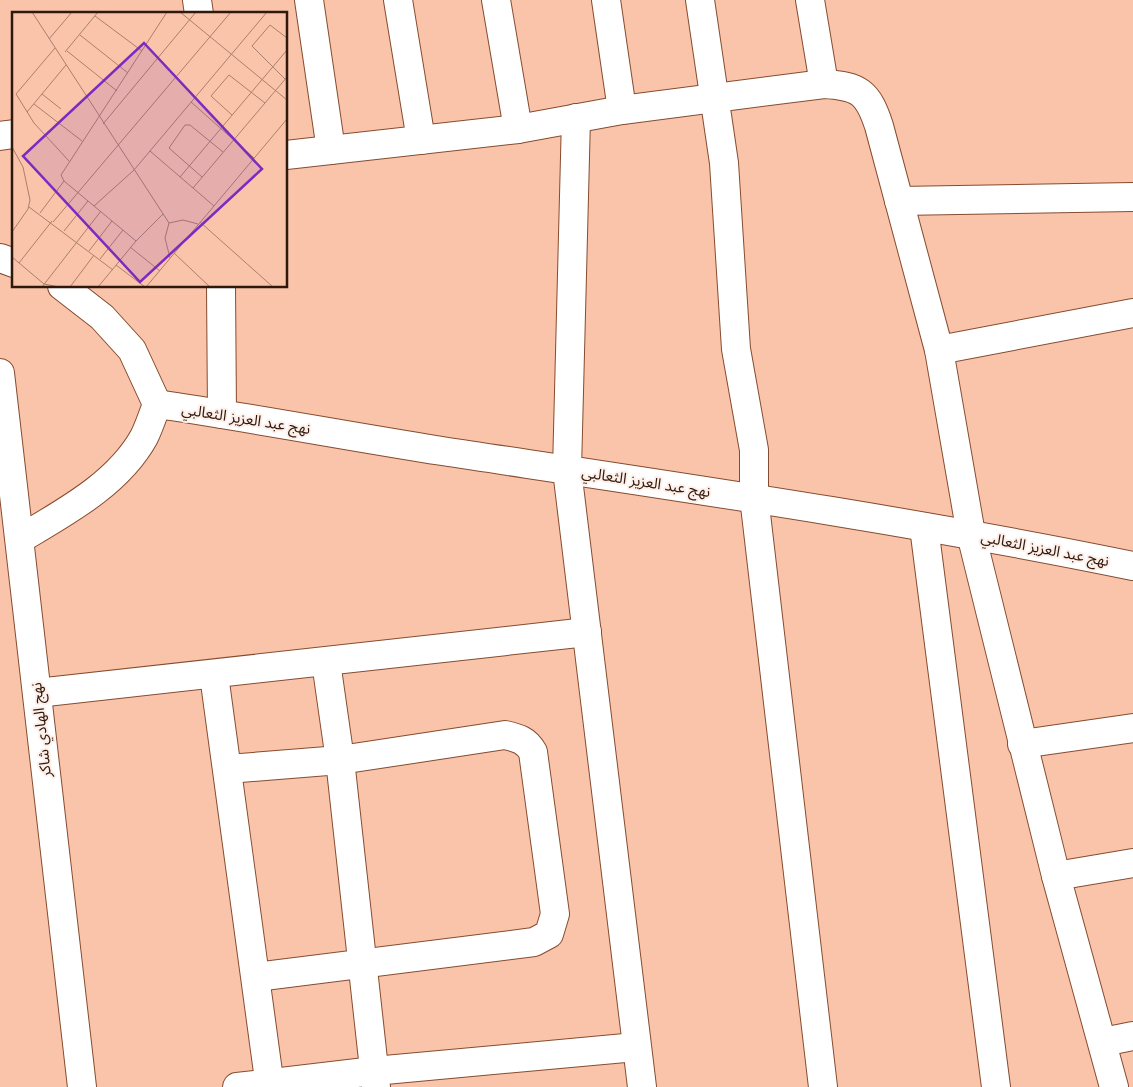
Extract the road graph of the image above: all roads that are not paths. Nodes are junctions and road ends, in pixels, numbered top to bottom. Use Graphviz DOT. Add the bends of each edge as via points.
graph roads {
  1 [pos="309,0"];
  2 [pos="398,0"];
  3 [pos="496,0"];
  4 [pos="606,0"];
  5 [pos="700,0"];
  6 [pos="810,0"];
  7 [pos="824,84"];
  8 [pos="716,99"];
  9 [pos="622,110"];
  10 [pos="576,118"];
  11 [pos="518,129"];
  12 [pos="421,140"];
  13 [pos="331,150"];
  14 [pos="288,155"];
  15 [pos="1133,197"];
  16 [pos="899,201"];
  17 [pos="0,258"];
  18 [pos="12,262"];
  19 [pos="65,288"];
  20 [pos="221,288"];
  21 [pos="1133,313"];
  22 [pos="939,350"];
  23 [pos="0,373"];
  24 [pos="157,404"];
  25 [pos="222,414"];
  26 [pos="567,470"];
  27 [pos="754,498"];
  28 [pos="924,527"];
  29 [pos="971,534"];
  30 [pos="14,553"];
  31 [pos="1133,566"];
  32 [pos="587,632"];
  33 [pos="326,662"];
  34 [pos="214,674"];
  35 [pos="37,693"];
  36 [pos="1133,728"];
  37 [pos="1022,744"];
  38 [pos="340,760"];
  39 [pos="228,769"];
  40 [pos="1133,863"];
  41 [pos="1056,876"];
  42 [pos="362,962"];
  43 [pos="256,977"];
  44 [pos="1133,1036"];
  45 [pos="1103,1042"];
  46 [pos="636,1047"];
  47 [pos="375,1079"];
  48 [pos="270,1086"];
  49 [pos="82,1087"];
  50 [pos="237,1087"];
  51 [pos="642,1087"];
  52 [pos="823,1087"];
  53 [pos="996,1087"];
  54 [pos="1114,1087"];
  1 -- 13 [label="street"];
  2 -- 12 [label="street"];
  3 -- 11 [label="street"];
  4 -- 9 [label="street"];
  5 -- 8 [label="street"];
  6 -- 7 [label="street"];
  7 -- 8 [label="street"];
  7 -- 16 [label="street" via="850,86 868,98"];
  8 -- 9 [label="street"];
  8 -- 27 [label="street" via="724,163 736,349 754,450"];
  9 -- 10 [label="street"];
  10 -- 11 [label="street"];
  10 -- 26 [label="street"];
  11 -- 12 [label="street"];
  12 -- 13 [label="street"];
  13 -- 14 [label="street"];
  15 -- 16 [label="street"];
  16 -- 22 [label="street"];
  17 -- 18 [label="street"];
  19 -- 24 [label="street" via="102,317 132,350"];
  20 -- 25 [label="street"];
  21 -- 22 [label="street"];
  22 -- 29 [label="street"];
  23 -- 30 [label="street, نهج الهادي شاكر"];
  24 -- 25 [label="street, نهج عبد العزيز الثعالبي"];
  24 -- 30 [label="street" via="144,436 130,457 105,482"];
  25 -- 26 [label="street, نهج عبد العزيز الثعالبي"];
  26 -- 27 [label="street, نهج عبد العزيز الثعالبي"];
  26 -- 32 [label="street"];
  27 -- 28 [label="street, نهج عبد العزيز الثعالبي"];
  27 -- 52 [label="street"];
  28 -- 29 [label="street, نهج عبد العزيز الثعالبي"];
  28 -- 53 [label="street"];
  29 -- 31 [label="street, نهج عبد العزيز الثعالبي"];
  29 -- 37 [label="street"];
  30 -- 35 [label="street, نهج الهادي شاكر"];
  32 -- 33 [label="street"];
  32 -- 46 [label="street"];
  33 -- 34 [label="street"];
  33 -- 38 [label="street"];
  34 -- 35 [label="street"];
  34 -- 39 [label="street"];
  35 -- 49 [label="street, نهج الهادي شاكر"];
  36 -- 37 [label="street"];
  37 -- 41 [label="street"];
  38 -- 39 [label="street"];
  38 -- 42 [label="street"];
  38 -- 42 [label="street" via="505,735 528,743 533,752 555,914 549,934 534,942"];
  39 -- 43 [label="street"];
  40 -- 41 [label="street"];
  41 -- 45 [label="street"];
  42 -- 43 [label="street"];
  42 -- 47 [label="street"];
  43 -- 48 [label="street"];
  44 -- 45 [label="street"];
  45 -- 54 [label="street"];
  46 -- 47 [label="street"];
  46 -- 51 [label="street"];
  47 -- 48 [label="street"];
  48 -- 50 [label="street"];
}
